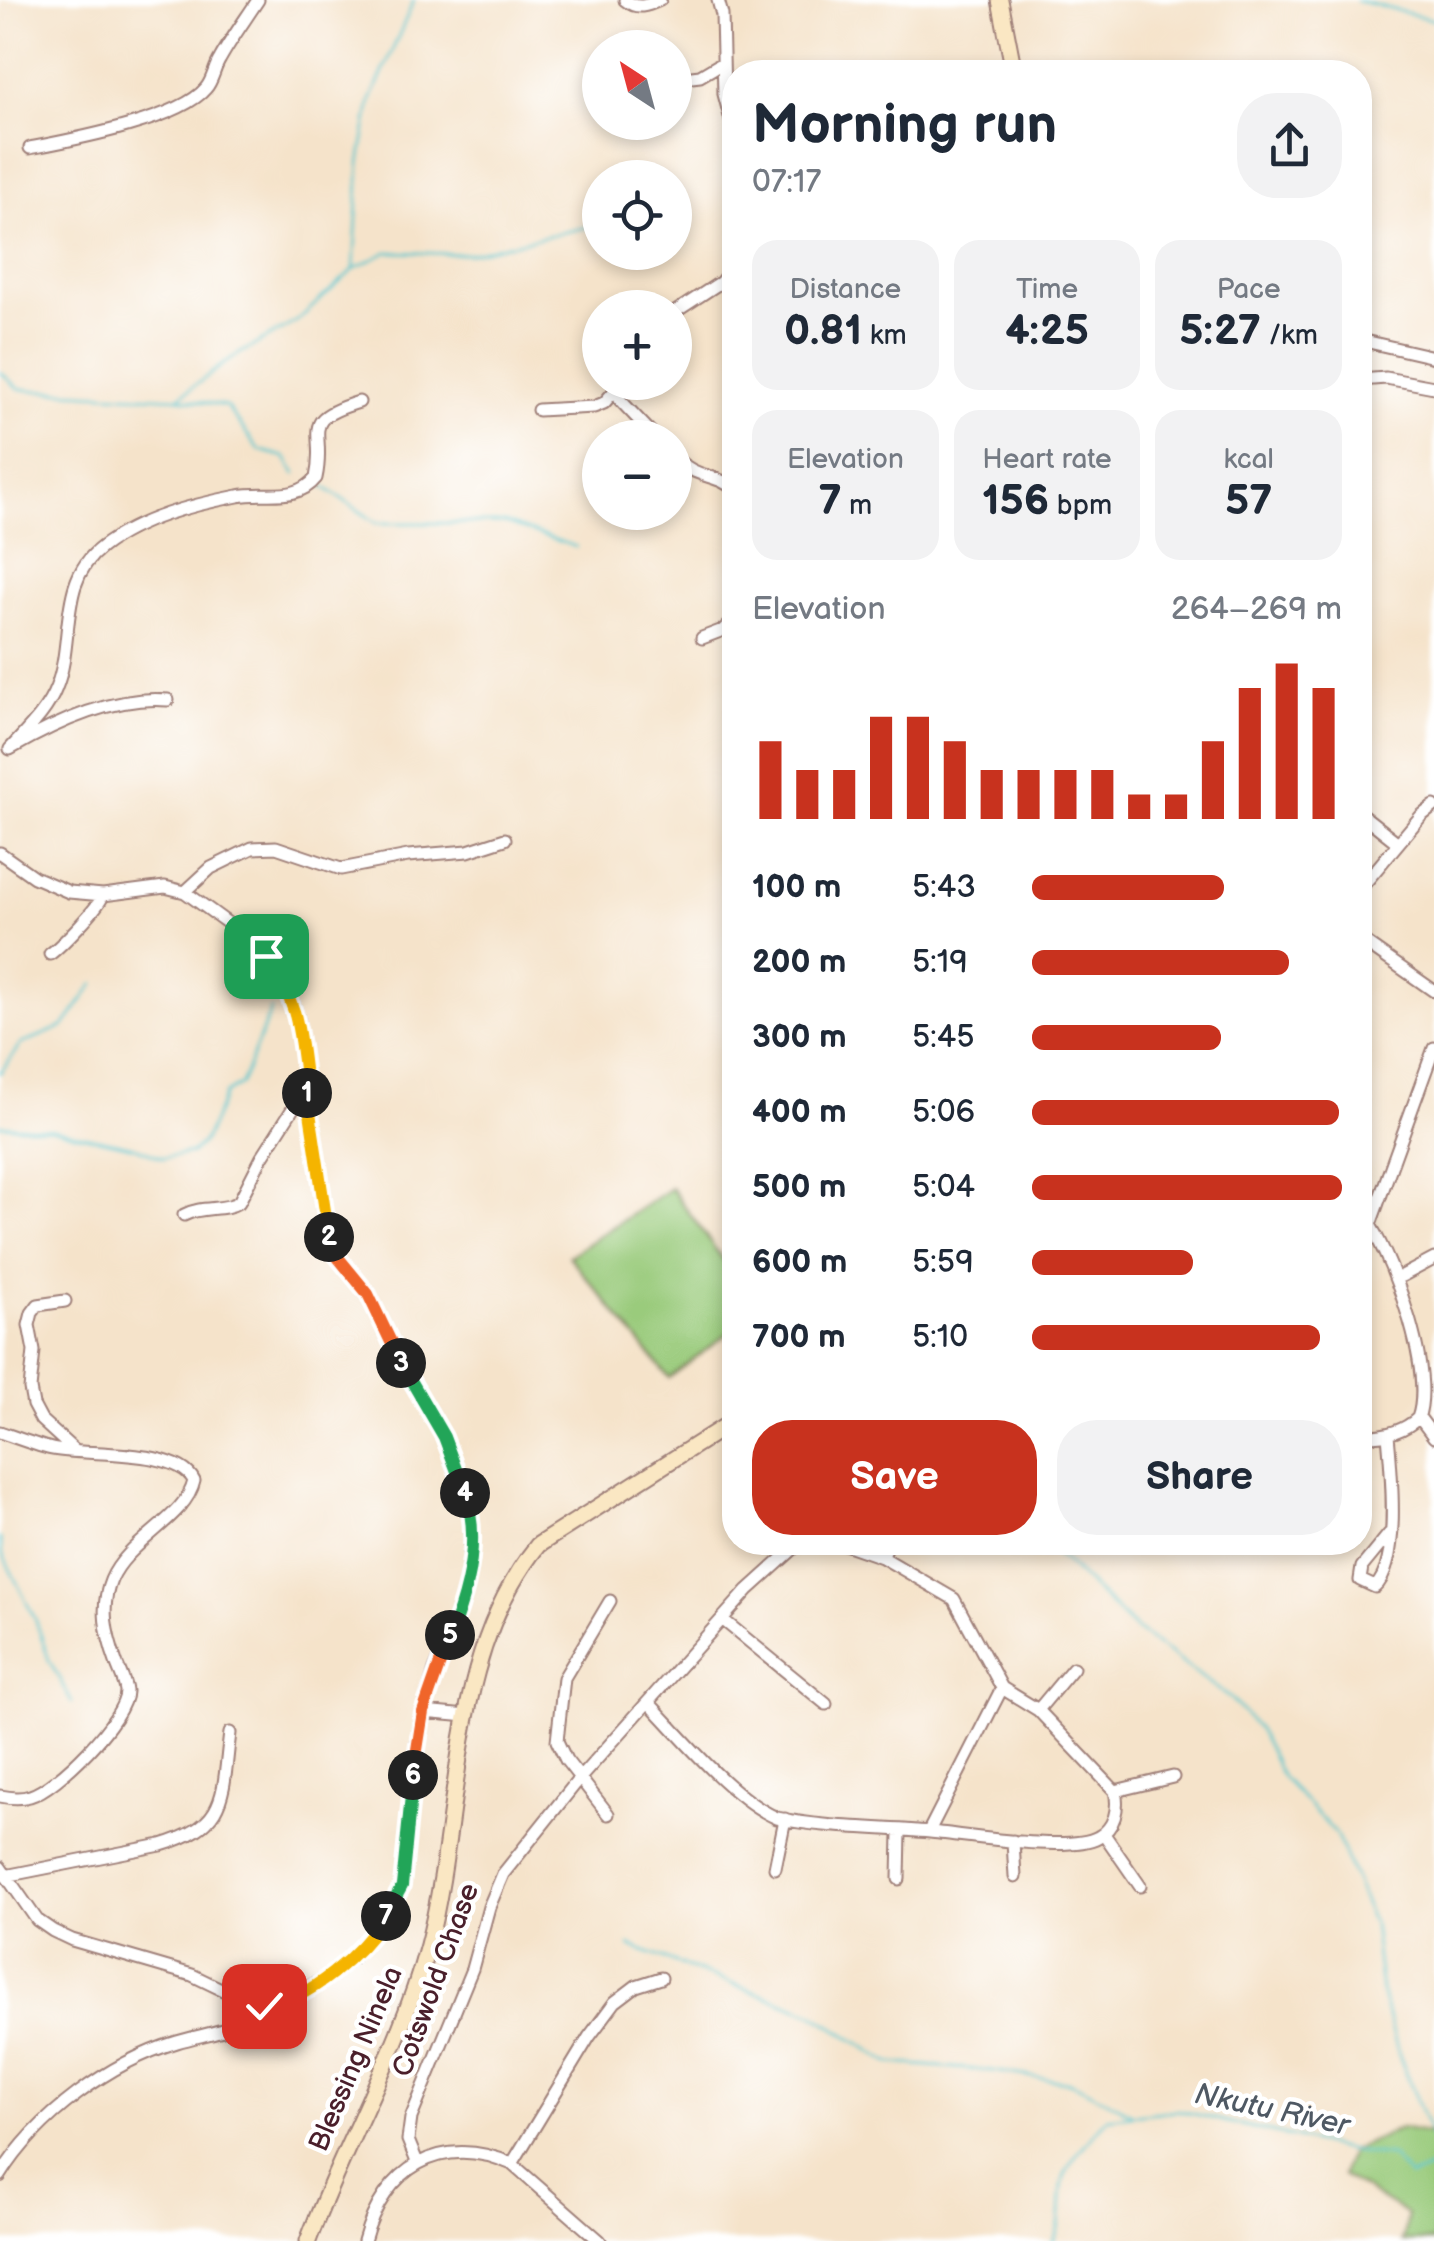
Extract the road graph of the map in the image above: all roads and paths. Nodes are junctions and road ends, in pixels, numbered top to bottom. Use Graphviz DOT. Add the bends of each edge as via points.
graph roads {
  1 [pos="258,0"];
  2 [pos="625,0"];
  3 [pos="660,0"];
  4 [pos="718,0"];
  5 [pos="1000,0"];
  6 [pos="1012,60"];
  7 [pos="722,63"];
  8 [pos="692,77"];
  9 [pos="30,148"];
  10 [pos="722,281"];
  11 [pos="692,301"];
  12 [pos="1372,343"];
  13 [pos="1434,357"];
  14 [pos="1372,379"];
  15 [pos="1434,387"];
  16 [pos="606,400"];
  17 [pos="620,400"];
  18 [pos="359,402"];
  19 [pos="538,410"];
  20 [pos="636,420"];
  21 [pos="692,471"];
  22 [pos="722,480"];
  23 [pos="722,630"];
  24 [pos="702,638"];
  25 [pos="168,700"];
  26 [pos="5,753"];
  27 [pos="1434,806"];
  28 [pos="1372,822"];
  29 [pos="505,839"];
  30 [pos="1398,843"];
  31 [pos="0,853"];
  32 [pos="1372,874"];
  33 [pos="185,892"];
  34 [pos="80,894"];
  35 [pos="104,896"];
  36 [pos="88,912"];
  37 [pos="1372,947"];
  38 [pos="50,954"];
  39 [pos="1434,990"];
  40 [pos="1434,1048"];
  41 [pos="306,1087"];
  42 [pos="1372,1208"];
  43 [pos="184,1214"];
  44 [pos="1372,1235"];
  45 [pos="1434,1259"];
  46 [pos="1402,1276"];
  47 [pos="65,1302"];
  48 [pos="1419,1417"];
  49 [pos="722,1428"];
  50 [pos="0,1432"];
  51 [pos="1388,1435"];
  52 [pos="1372,1436"];
  53 [pos="1434,1437"];
  54 [pos="76,1451"];
  55 [pos="1390,1534"];
  56 [pos="787,1555"];
  57 [pos="879,1555"];
  58 [pos="882,1556"];
  59 [pos="610,1601"];
  60 [pos="722,1620"];
  61 [pos="1074,1668"];
  62 [pos="1002,1688"];
  63 [pos="649,1703"];
  64 [pos="826,1704"];
  65 [pos="1038,1710"];
  66 [pos="423,1712"];
  67 [pos="466,1716"];
  68 [pos="230,1733"];
  69 [pos="1173,1777"];
  70 [pos="579,1778"];
  71 [pos="1115,1791"];
  72 [pos="0,1796"];
  73 [pos="608,1814"];
  74 [pos="785,1820"];
  75 [pos="900,1832"];
  76 [pos="929,1832"];
  77 [pos="1104,1834"];
  78 [pos="1013,1841"];
  79 [pos="776,1868"];
  80 [pos="3,1872"];
  81 [pos="1015,1877"];
  82 [pos="899,1879"];
  83 [pos="1140,1886"];
  84 [pos="661,1978"];
  85 [pos="275,2005"];
  86 [pos="417,2162"];
  87 [pos="512,2164"];
  88 [pos="0,2176"];
  89 [pos="308,2241"];
  90 [pos="364,2241"];
  91 [pos="600,2241"];
  1 -- 9 [label="street" via="196,98 86,138"];
  2 -- 3 [label="street" via="636,6"];
  4 -- 7 [label="street"];
  5 -- 6 [label="street"];
  7 -- 8 [label="street"];
  10 -- 11 [label="street"];
  12 -- 13 [label="street"];
  14 -- 15 [label="street"];
  16 -- 19 [label="street" via="594,407"];
  17 -- 20 [label="street"];
  18 -- 26 [label="street" via="320,420 311,484 292,493 227,498 138,525 92,556 73,592 58,685"];
  21 -- 22 [label="street"];
  23 -- 24 [label="street"];
  25 -- 26 [label="street" via="136,700 83,714"];
  27 -- 30 [label="street"];
  28 -- 30 [label="street"];
  29 -- 33 [label="street" via="468,851 341,869 276,847 252,848 211,868"];
  30 -- 32 [label="street"];
  31 -- 34 [label="street" via="56,889"];
  33 -- 35 [label="street" via="165,887"];
  33 -- 41 [label="street" via="248,938 279,975 298,1019"];
  34 -- 35 [label="street"];
  34 -- 36 [label="street"];
  35 -- 36 [label="street"];
  36 -- 38 [label="street"];
  37 -- 39 [label="street"];
  40 -- 42 [label="street"];
  41 -- 43 [label="street" via="239,1202"];
  41 -- 66 [label="street" via="329,1239 368,1294 444,1437 472,1523 458,1614"];
  44 -- 46 [label="street"];
  45 -- 46 [label="street"];
  46 -- 48 [label="street" via="1434,1372 1432,1396"];
  47 -- 54 [label="street" via="38,1305 32,1313 30,1389 36,1414"];
  48 -- 51 [label="street"];
  48 -- 53 [label="street"];
  49 -- 67 [label="street, Blessing Ninela" via="538,1545 498,1606"];
  50 -- 54 [label="street"];
  51 -- 52 [label="street"];
  51 -- 55 [label="street" via="1395,1500"];
  54 -- 72 [label="street" via="167,1463 188,1471 193,1487 112,1578 105,1616 126,1692 118,1712 94,1745 43,1790"];
  56 -- 60 [label="street, Cotswold Chase"];
  57 -- 58 [label="street"];
  58 -- 62 [label="street" via="954,1599"];
  59 -- 70 [label="street" via="564,1678 557,1741"];
  60 -- 63 [label="street, Cotswold Chase"];
  60 -- 64 [label="street"];
  61 -- 65 [label="street"];
  62 -- 65 [label="street"];
  62 -- 76 [label="street"];
  63 -- 70 [label="street, Cotswold Chase"];
  63 -- 74 [label="street" via="692,1751 762,1811"];
  65 -- 71 [label="street"];
  66 -- 67 [label="street"];
  66 -- 85 [label="street" via="402,1886 352,1960"];
  67 -- 89 [label="street, Blessing Ninela" via="420,1972"];
  68 -- 80 [label="street" via="220,1804 204,1827 161,1846"];
  69 -- 71 [label="street"];
  70 -- 73 [label="street"];
  70 -- 86 [label="street, Cotswold Chase" via="512,1860 489,1907 472,1970 411,2118 408,2140"];
  71 -- 77 [label="street" via="1118,1803"];
  74 -- 75 [label="street"];
  74 -- 79 [label="street"];
  75 -- 76 [label="street"];
  75 -- 82 [label="street"];
  76 -- 78 [label="street"];
  77 -- 78 [label="street" via="1088,1841"];
  77 -- 83 [label="street"];
  78 -- 81 [label="street"];
  80 -- 85 [label="street" via="37,1920 53,1931 192,1976 254,2005"];
  84 -- 87 [label="street" via="615,2002"];
  85 -- 88 [label="street" via="233,2030 150,2051 103,2075 24,2141"];
  86 -- 87 [label="street" via="466,2151"];
  86 -- 90 [label="street" via="379,2204"];
  87 -- 91 [label="street"];
}
